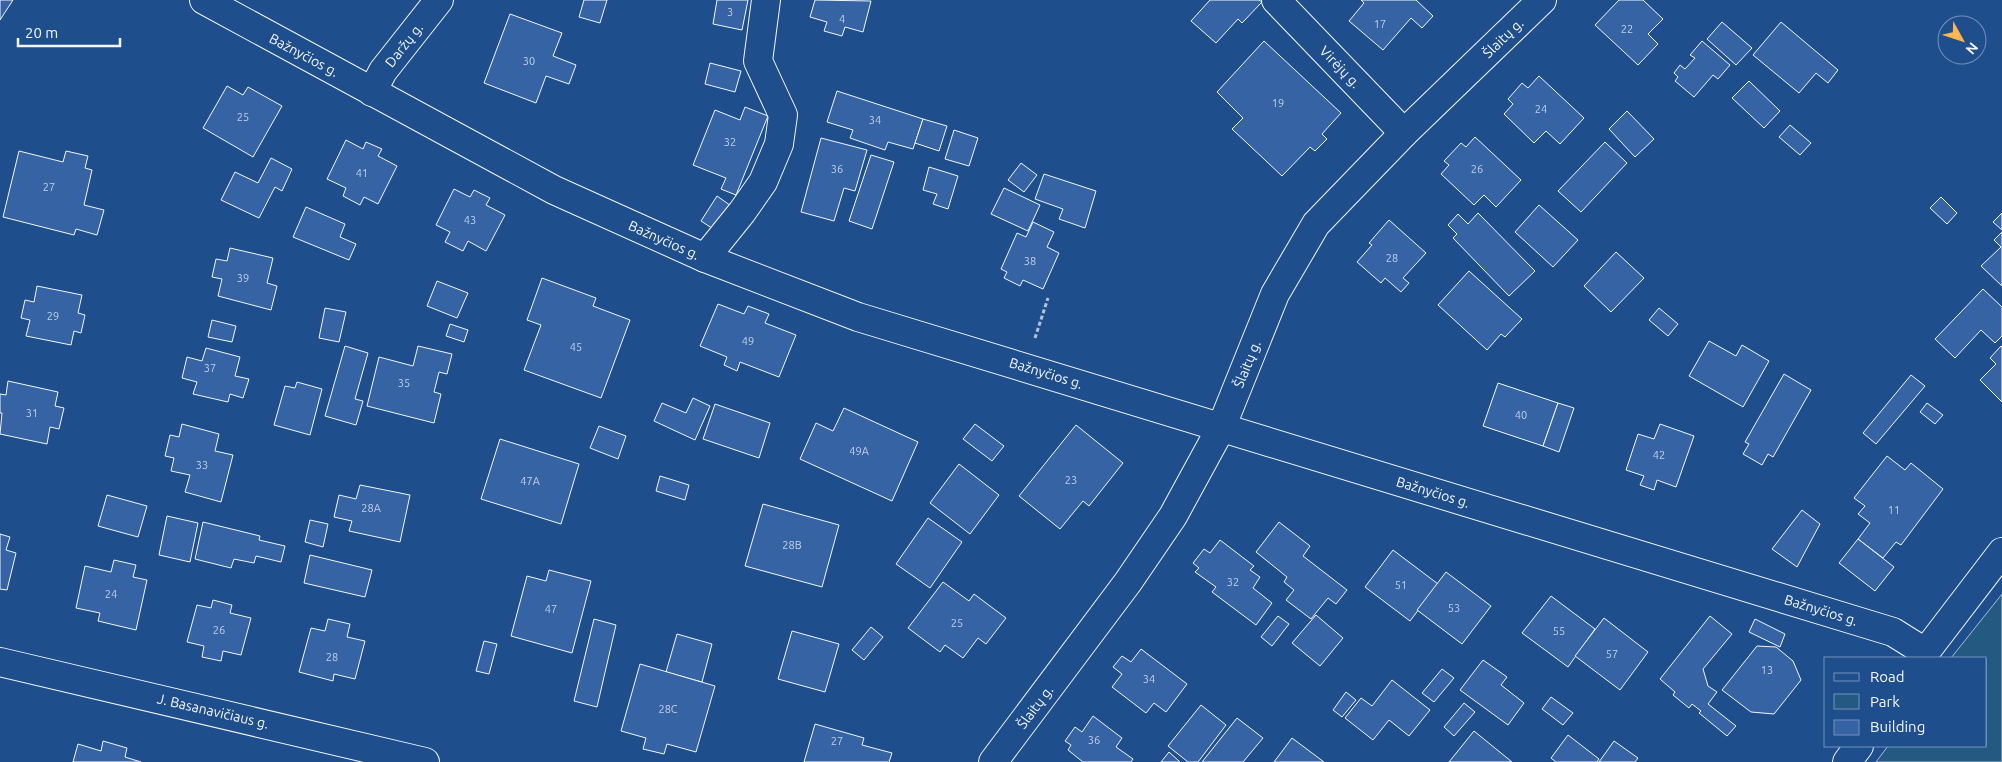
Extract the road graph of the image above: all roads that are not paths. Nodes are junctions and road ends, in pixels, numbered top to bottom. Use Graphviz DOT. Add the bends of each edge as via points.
graph roads {
  1 [pos="204,0"];
  2 [pos="439,0"];
  3 [pos="766,0"];
  4 [pos="1276,0"];
  5 [pos="1542,0"];
  6 [pos="372,92"];
  7 [pos="1404,133"];
  8 [pos="705,258"];
  9 [pos="1221,428"];
  10 [pos="2002,552"];
  11 [pos="1923,655"];
  12 [pos="0,662"];
  13 [pos="1858,747"];
  14 [pos="425,762"];
  15 [pos="993,762"];
  16 [pos="1848,762"];
  1 -- 6 [label="street, Bažnyčios g."];
  2 -- 6 [label="street, Daržų g." via="383,71"];
  3 -- 8 [label="street" via="758,61 783,115 780,144 763,182"];
  4 -- 7 [label="street, Virėjų g."];
  5 -- 7 [label="street, Šlaitų g."];
  6 -- 8 [label="street, Bažnyčios g." via="554,190"];
  7 -- 9 [label="street, Šlaitų g." via="1316,224 1275,294"];
  8 -- 9 [label="street, Bažnyčios g." via="858,317"];
  9 -- 11 [label="street, Bažnyčios g." via="1893,632"];
  9 -- 15 [label="street, Šlaitų g." via="1173,516 1128,582"];
  10 -- 11 [label="street"];
  12 -- 14 [label="street, J. Basanavičiaus g."];
  13 -- 16 [label="street"];
}
